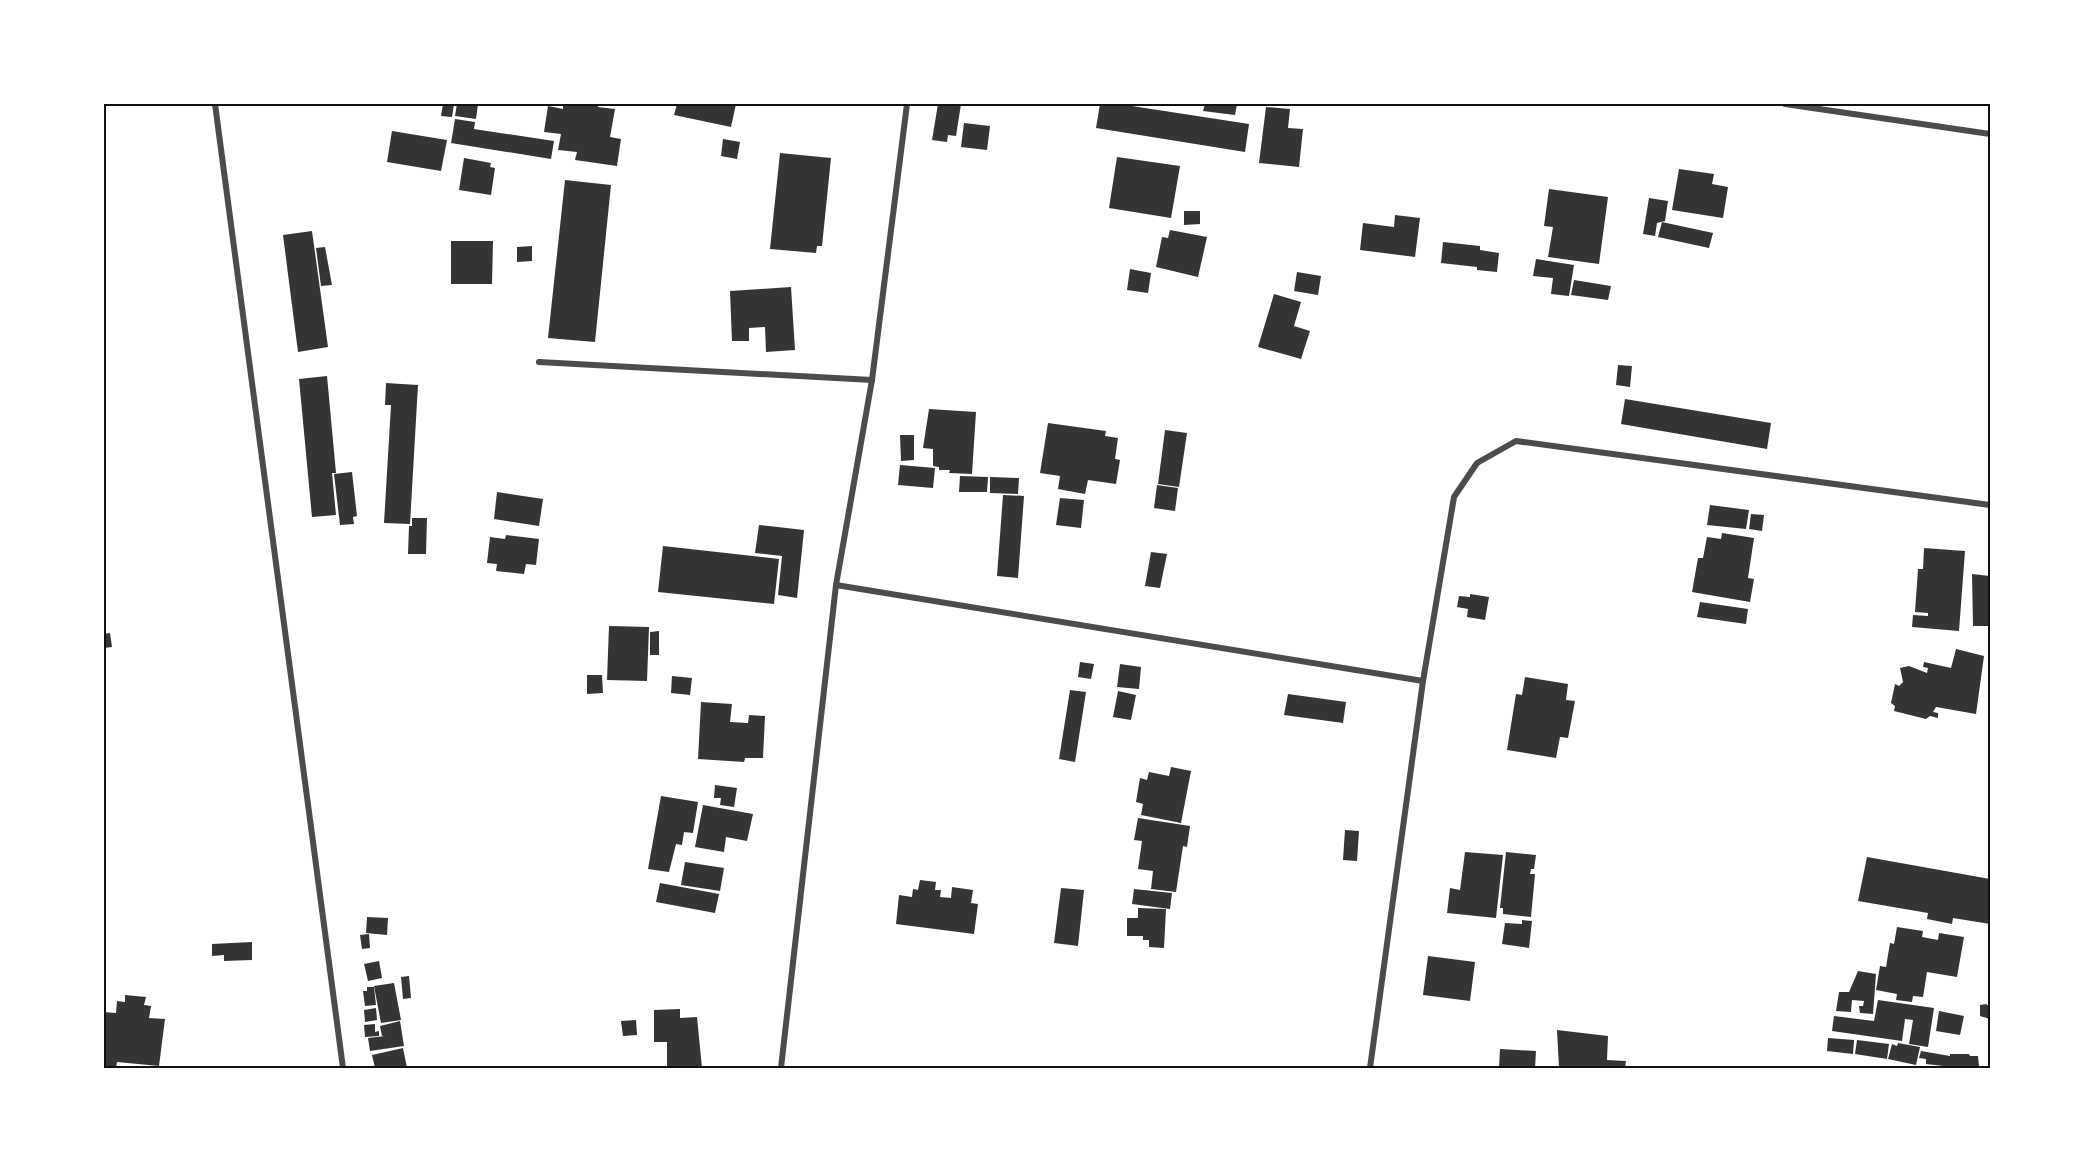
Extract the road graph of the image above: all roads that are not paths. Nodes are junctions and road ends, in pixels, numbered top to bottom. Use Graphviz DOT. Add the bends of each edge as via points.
graph roads {
  1 [pos="215,104"];
  2 [pos="907,104"];
  3 [pos="1785,104"];
  4 [pos="1990,134"];
  5 [pos="539,362"];
  6 [pos="872,380"];
  7 [pos="1990,505"];
  8 [pos="836,585"];
  9 [pos="1423,681"];
  10 [pos="343,1068"];
  11 [pos="781,1068"];
  12 [pos="1370,1068"];
  1 -- 10 [label="street"];
  2 -- 6 [label="street"];
  3 -- 4 [label="street"];
  5 -- 6 [label="street"];
  6 -- 8 [label="street"];
  7 -- 9 [label="street" via="1516,441 1477,463 1454,497"];
  8 -- 9 [label="street"];
  8 -- 11 [label="street"];
  9 -- 12 [label="street"];
}
